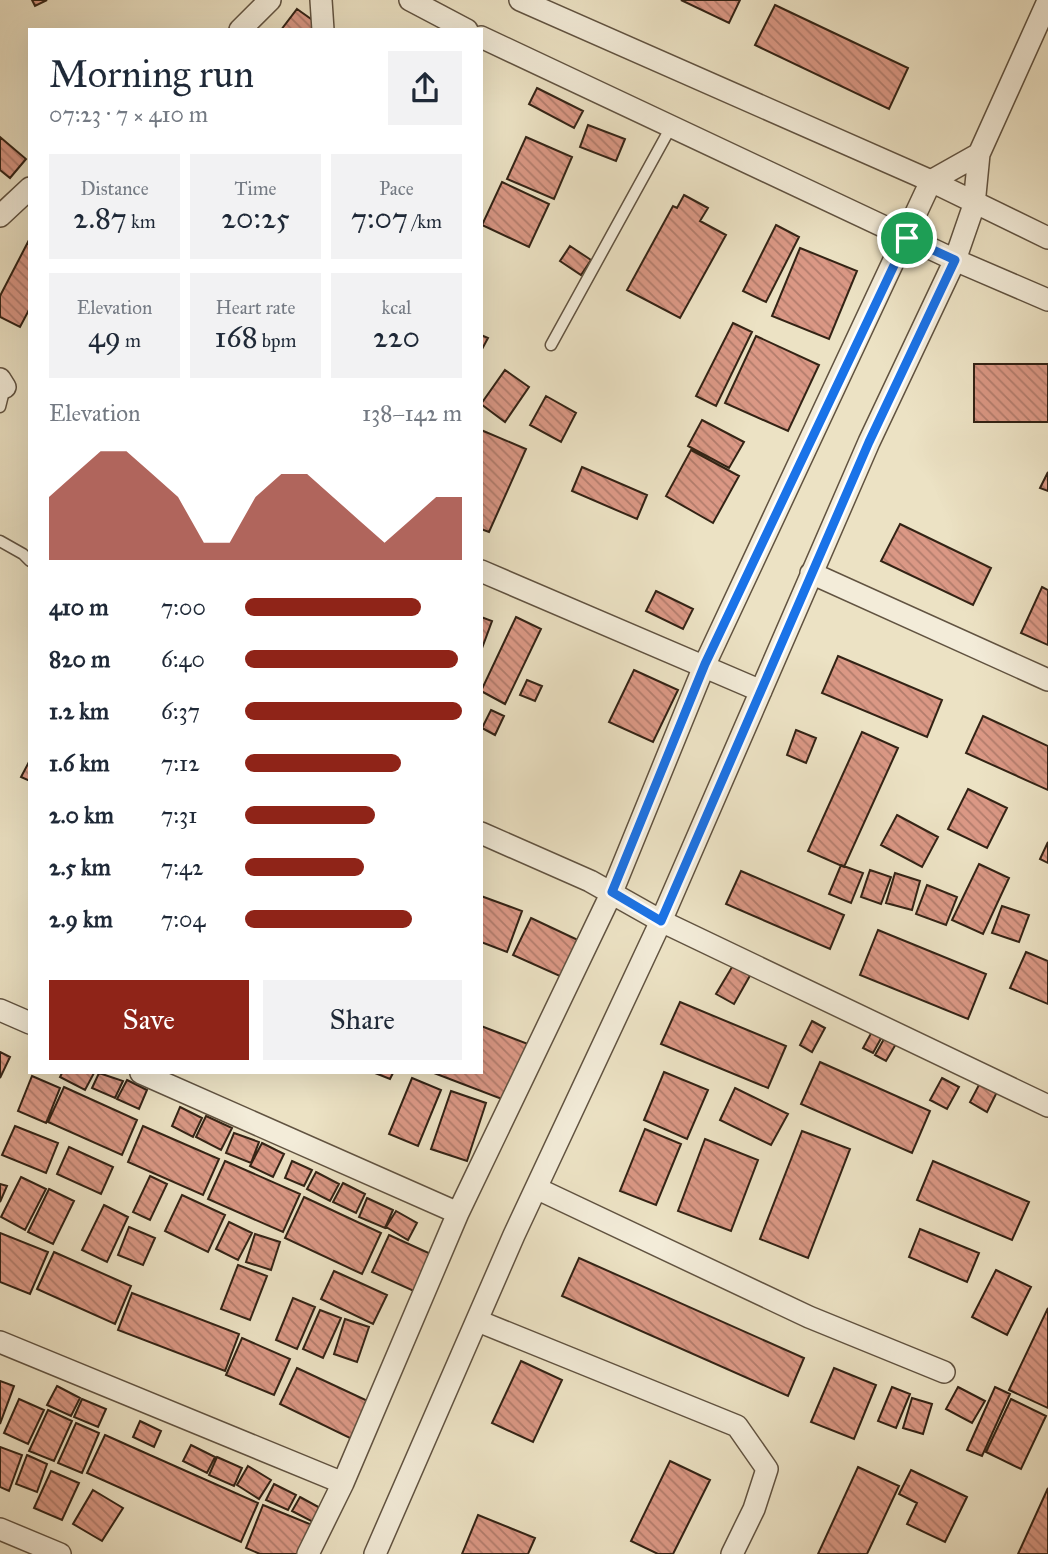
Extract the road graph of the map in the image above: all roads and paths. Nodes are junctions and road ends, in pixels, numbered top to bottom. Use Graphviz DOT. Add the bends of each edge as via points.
graph roads {
  1 [pos="270,0"];
  2 [pos="321,0"];
  3 [pos="410,0"];
  4 [pos="520,0"];
  5 [pos="1048,1"];
  6 [pos="242,28"];
  7 [pos="323,28"];
  8 [pos="463,28"];
  9 [pos="483,38"];
  10 [pos="673,125"];
  11 [pos="979,154"];
  12 [pos="931,181"];
  13 [pos="28,190"];
  14 [pos="975,205"];
  15 [pos="0,216"];
  16 [pos="907,238"];
  17 [pos="1048,238"];
  18 [pos="955,260"];
  19 [pos="1048,300"];
  20 [pos="551,345"];
  21 [pos="0,541"];
  22 [pos="28,560"];
  23 [pos="483,572"];
  24 [pos="811,573"];
  25 [pos="705,664"];
  26 [pos="1048,680"];
  27 [pos="761,691"];
  28 [pos="483,834"];
  29 [pos="612,892"];
  30 [pos="661,921"];
  31 [pos="0,1010"];
  32 [pos="28,1022"];
  33 [pos="143,1074"];
  34 [pos="1048,1106"];
  35 [pos="538,1189"];
  36 [pos="458,1213"];
  37 [pos="478,1321"];
  38 [pos="0,1342"];
  39 [pos="944,1372"];
  40 [pos="342,1483"];
  41 [pos="0,1529"];
  42 [pos="60,1554"];
  43 [pos="308,1554"];
  44 [pos="375,1554"];
  45 [pos="732,1554"];
  1 -- 6 [label="street"];
  2 -- 7 [label="street"];
  3 -- 8 [label="street"];
  4 -- 12 [label="street"];
  5 -- 11 [label="street"];
  9 -- 10 [label="street"];
  10 -- 16 [label="street"];
  10 -- 20 [label="lane"];
  11 -- 12 [label="street"];
  11 -- 14 [label="street"];
  12 -- 14 [label="street"];
  12 -- 16 [label="street"];
  13 -- 15 [label="street"];
  14 -- 17 [label="street"];
  14 -- 18 [label="street"];
  16 -- 18 [label="street"];
  16 -- 25 [label="street"];
  18 -- 19 [label="street"];
  18 -- 24 [label="street"];
  21 -- 22 [label="lane"];
  23 -- 25 [label="street"];
  24 -- 26 [label="street"];
  24 -- 27 [label="street"];
  25 -- 27 [label="street"];
  25 -- 29 [label="street"];
  27 -- 30 [label="street"];
  28 -- 29 [label="street"];
  29 -- 30 [label="street"];
  29 -- 36 [label="street"];
  30 -- 34 [label="street"];
  30 -- 35 [label="street"];
  31 -- 32 [label="street"];
  33 -- 36 [label="street"];
  35 -- 37 [label="street"];
  35 -- 39 [label="street" via="809,1317"];
  36 -- 40 [label="street"];
  37 -- 44 [label="street"];
  37 -- 45 [label="street" via="737,1426 767,1469"];
  38 -- 40 [label="street"];
  40 -- 43 [label="street"];
  41 -- 42 [label="street"];
}
